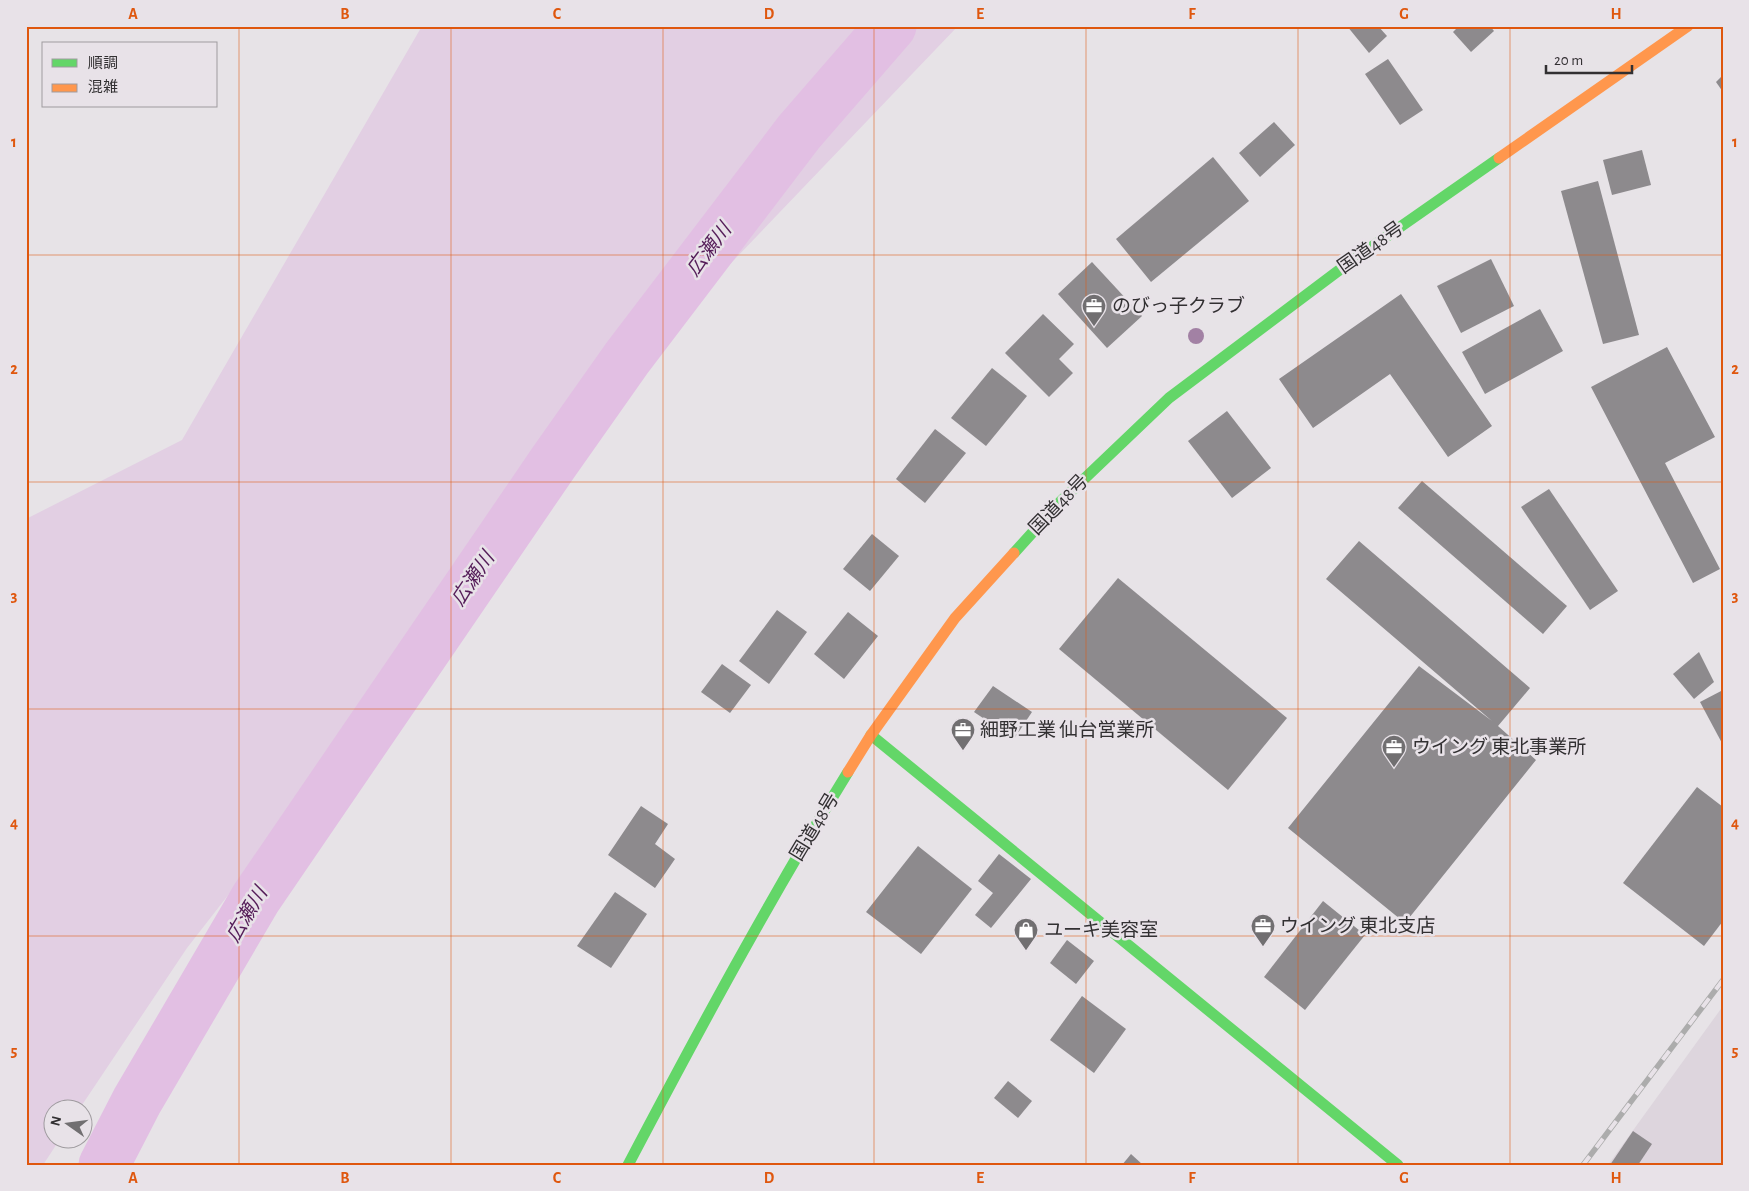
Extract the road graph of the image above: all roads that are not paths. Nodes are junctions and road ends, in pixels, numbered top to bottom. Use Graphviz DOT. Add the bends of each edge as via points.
graph roads {
  1 [pos="1688,26"];
  2 [pos="871,735"];
  3 [pos="628,1165"];
  4 [pos="1398,1165"];
  1 -- 2 [label="main road, 国道48号" via="1350,262 1169,398 1061,501 955,618"];
  2 -- 3 [label="main road, 国道48号" via="807,838 689,1048"];
  2 -- 4 [label="main road"];
}
